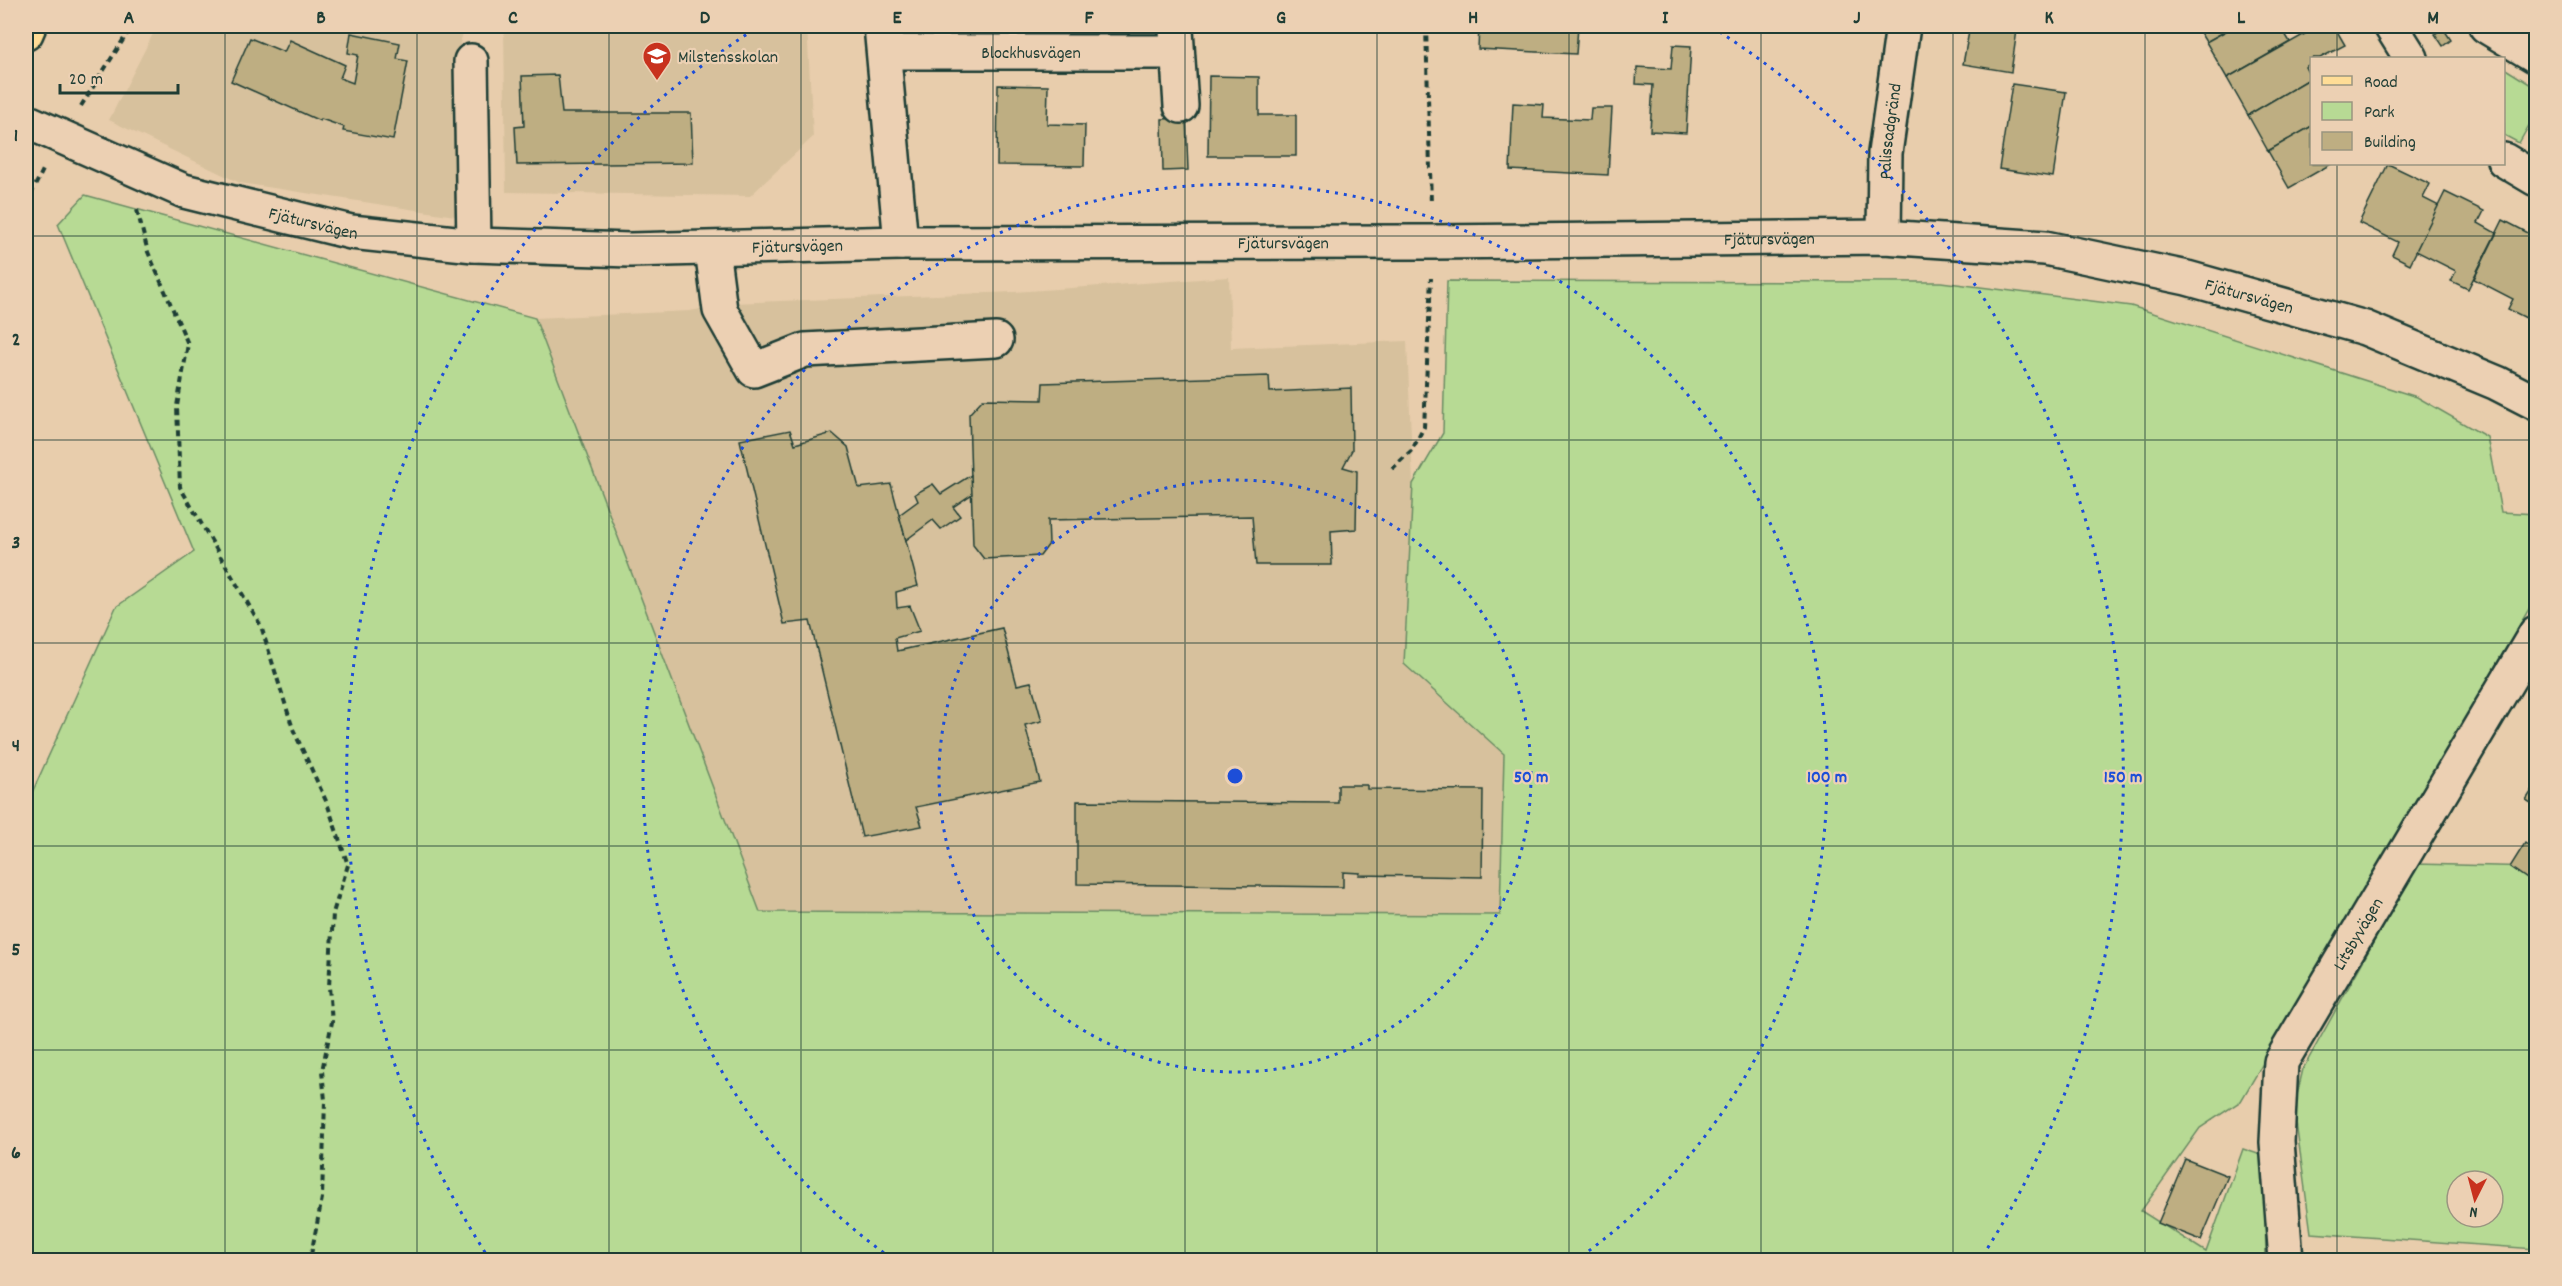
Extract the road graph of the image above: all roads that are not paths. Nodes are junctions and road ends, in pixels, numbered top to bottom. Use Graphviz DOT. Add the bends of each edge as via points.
graph roads {
  1 [pos="29,26"];
  2 [pos="1903,26"];
  3 [pos="2391,26"];
  4 [pos="2486,26"];
  5 [pos="26,33"];
  6 [pos="882,39"];
  7 [pos="2536,56"];
  8 [pos="2410,57"];
  9 [pos="471,61"];
  10 [pos="1181,106"];
  11 [pos="26,121"];
  12 [pos="2505,161"];
  13 [pos="2536,179"];
  14 [pos="1884,237"];
  15 [pos="901,243"];
  16 [pos="474,245"];
  17 [pos="712,249"];
  18 [pos="996,340"];
  19 [pos="2536,403"];
  20 [pos="2536,633"];
  21 [pos="2286,1260"];
  1 -- 5 [label="main road"];
  2 -- 14 [label="street, Palissadgränd" via="1885,153"];
  3 -- 8 [label="street"];
  4 -- 7 [label="street"];
  6 -- 10 [label="street, Blockhusvägen" via="1177,41"];
  6 -- 15 [label="street, Blockhusvägen"];
  9 -- 16 [label="street"];
  11 -- 16 [label="street, Fjätursvägen" via="184,191 351,232"];
  12 -- 13 [label="street"];
  14 -- 15 [label="street, Fjätursvägen"];
  14 -- 19 [label="street, Fjätursvägen" via="2045,248 2187,278 2365,328 2497,382"];
  15 -- 17 [label="street, Fjätursvägen"];
  16 -- 17 [label="street, Fjätursvägen"];
  17 -- 18 [label="street" via="720,310 754,370 805,350"];
  20 -- 21 [label="street, Litsbyvägen" via="2281,1062 2277,1142"];
}
